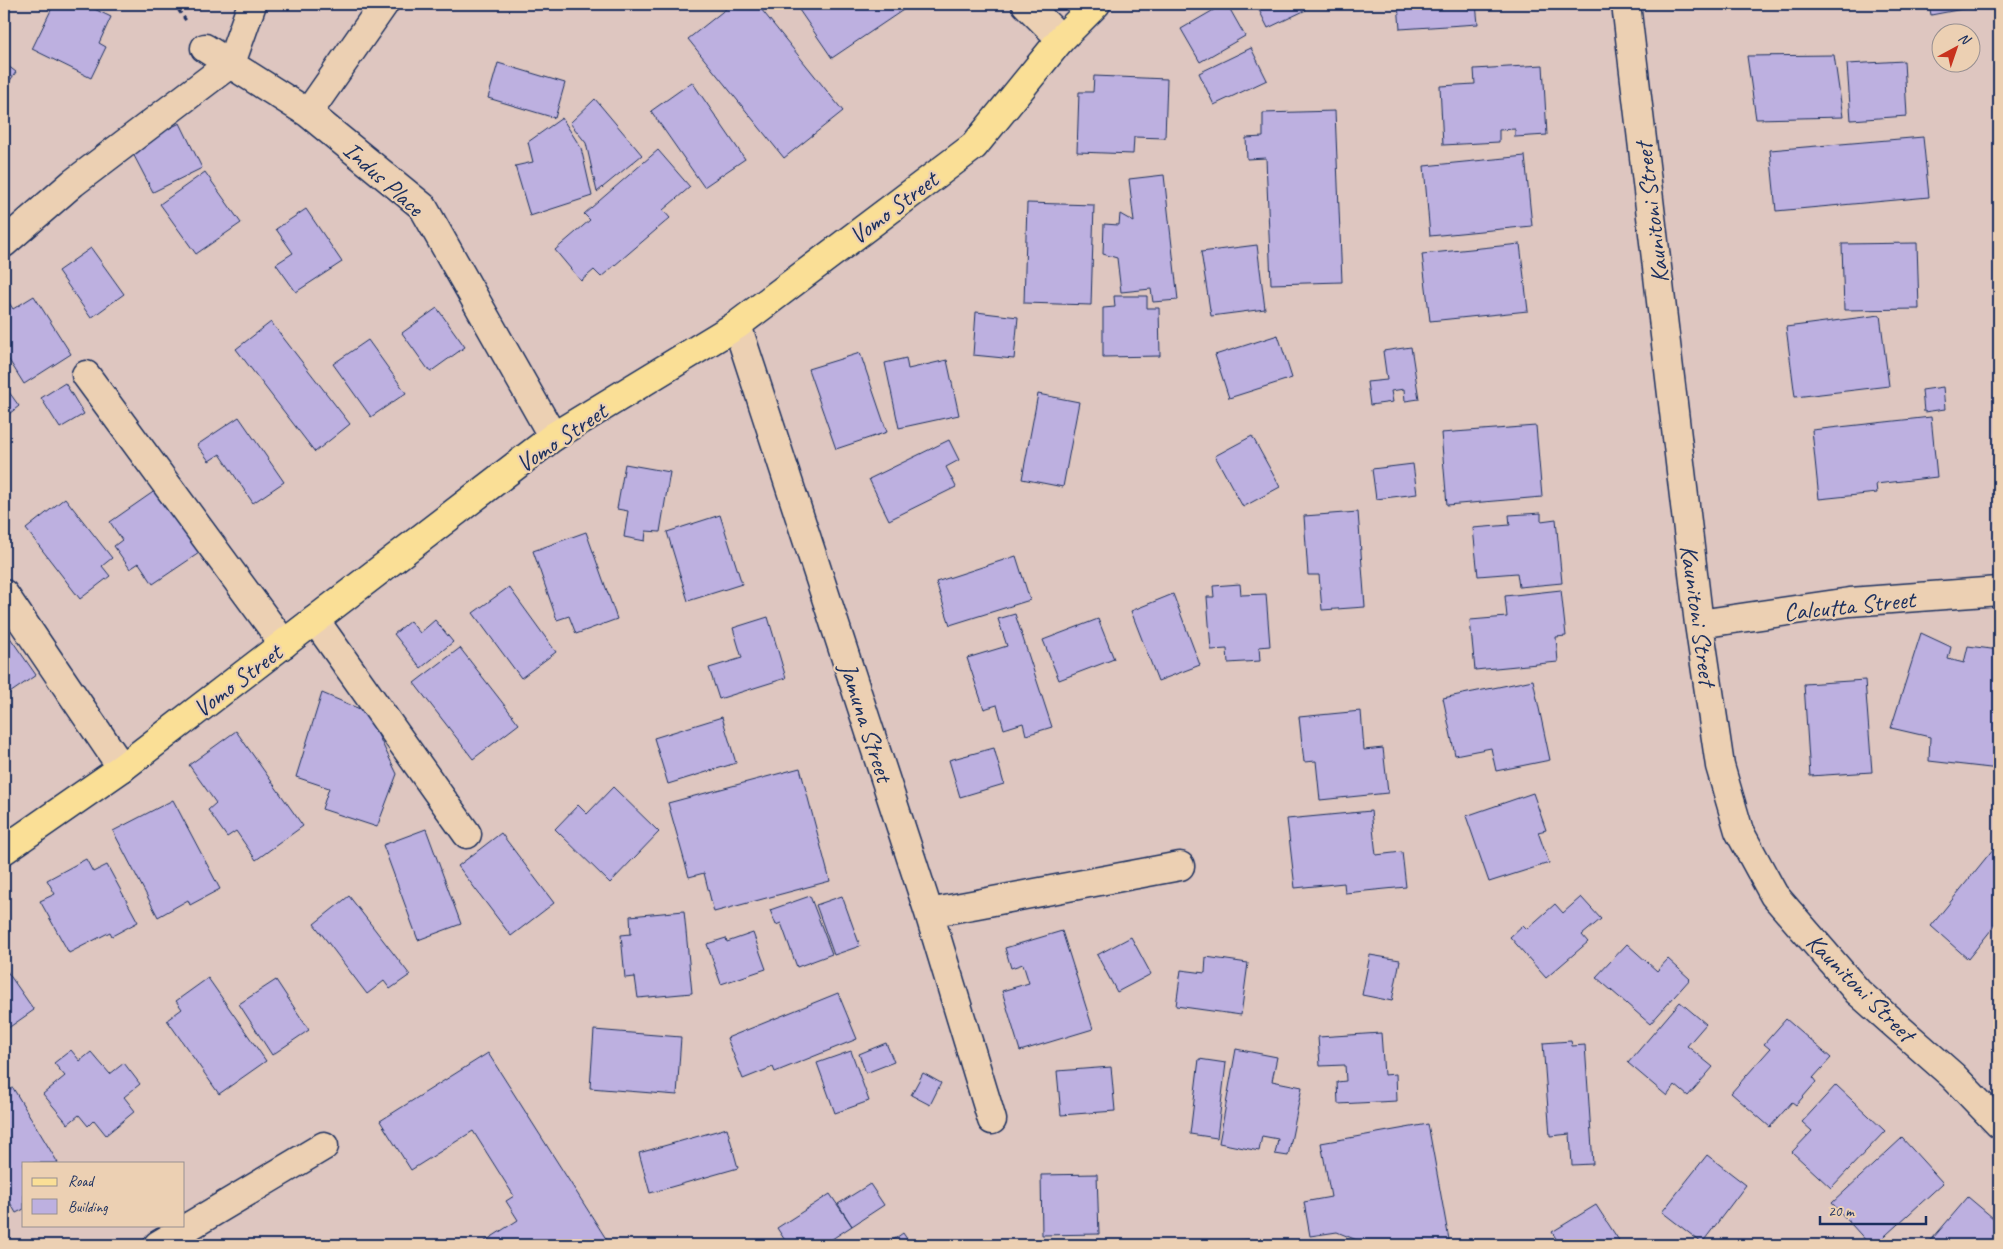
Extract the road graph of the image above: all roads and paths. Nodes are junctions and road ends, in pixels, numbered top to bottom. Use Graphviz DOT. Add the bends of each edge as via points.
graph roads {
  1 [pos="252,4"];
  2 [pos="384,4"];
  3 [pos="1026,4"];
  4 [pos="1096,4"];
  5 [pos="1626,4"];
  6 [pos="1061,39"];
  7 [pos="205,48"];
  8 [pos="232,63"];
  9 [pos="308,113"];
  10 [pos="4,243"];
  11 [pos="737,325"];
  12 [pos="86,375"];
  13 [pos="554,438"];
  14 [pos="1999,591"];
  15 [pos="4,594"];
  16 [pos="315,620"];
  17 [pos="1699,624"];
  18 [pos="284,644"];
  19 [pos="122,768"];
  20 [pos="467,834"];
  21 [pos="4,850"];
  22 [pos="1180,866"];
  23 [pos="930,913"];
  24 [pos="992,1120"];
  25 [pos="1999,1124"];
  26 [pos="324,1146"];
  27 [pos="158,1245"];
  1 -- 8 [label="street"];
  2 -- 9 [label="street"];
  3 -- 6 [label="street"];
  4 -- 6 [label="main road, Vomo Street"];
  5 -- 17 [label="street, Kaunitoni Street"];
  6 -- 11 [label="main road, Vomo Street" via="974,146"];
  7 -- 8 [label="street, Indus Place"];
  8 -- 9 [label="street, Indus Place"];
  8 -- 10 [label="street" via="73,183"];
  9 -- 13 [label="street, Indus Place" via="423,207"];
  11 -- 13 [label="main road, Vomo Street"];
  11 -- 23 [label="street, Jamuna Street"];
  12 -- 18 [label="street"];
  13 -- 16 [label="main road, Vomo Street"];
  14 -- 17 [label="street, Calcutta Street" via="1850,602"];
  15 -- 19 [label="street"];
  16 -- 18 [label="main road, Vomo Street"];
  16 -- 20 [label="street"];
  17 -- 25 [label="street, Kaunitoni Street" via="1720,766 1739,831 1774,895 1858,992 1953,1076"];
  18 -- 19 [label="main road, Vomo Street"];
  19 -- 21 [label="main road, Vomo Street"];
  22 -- 23 [label="street"];
  23 -- 24 [label="street, Jamuna Street"];
  26 -- 27 [label="street"];
}
